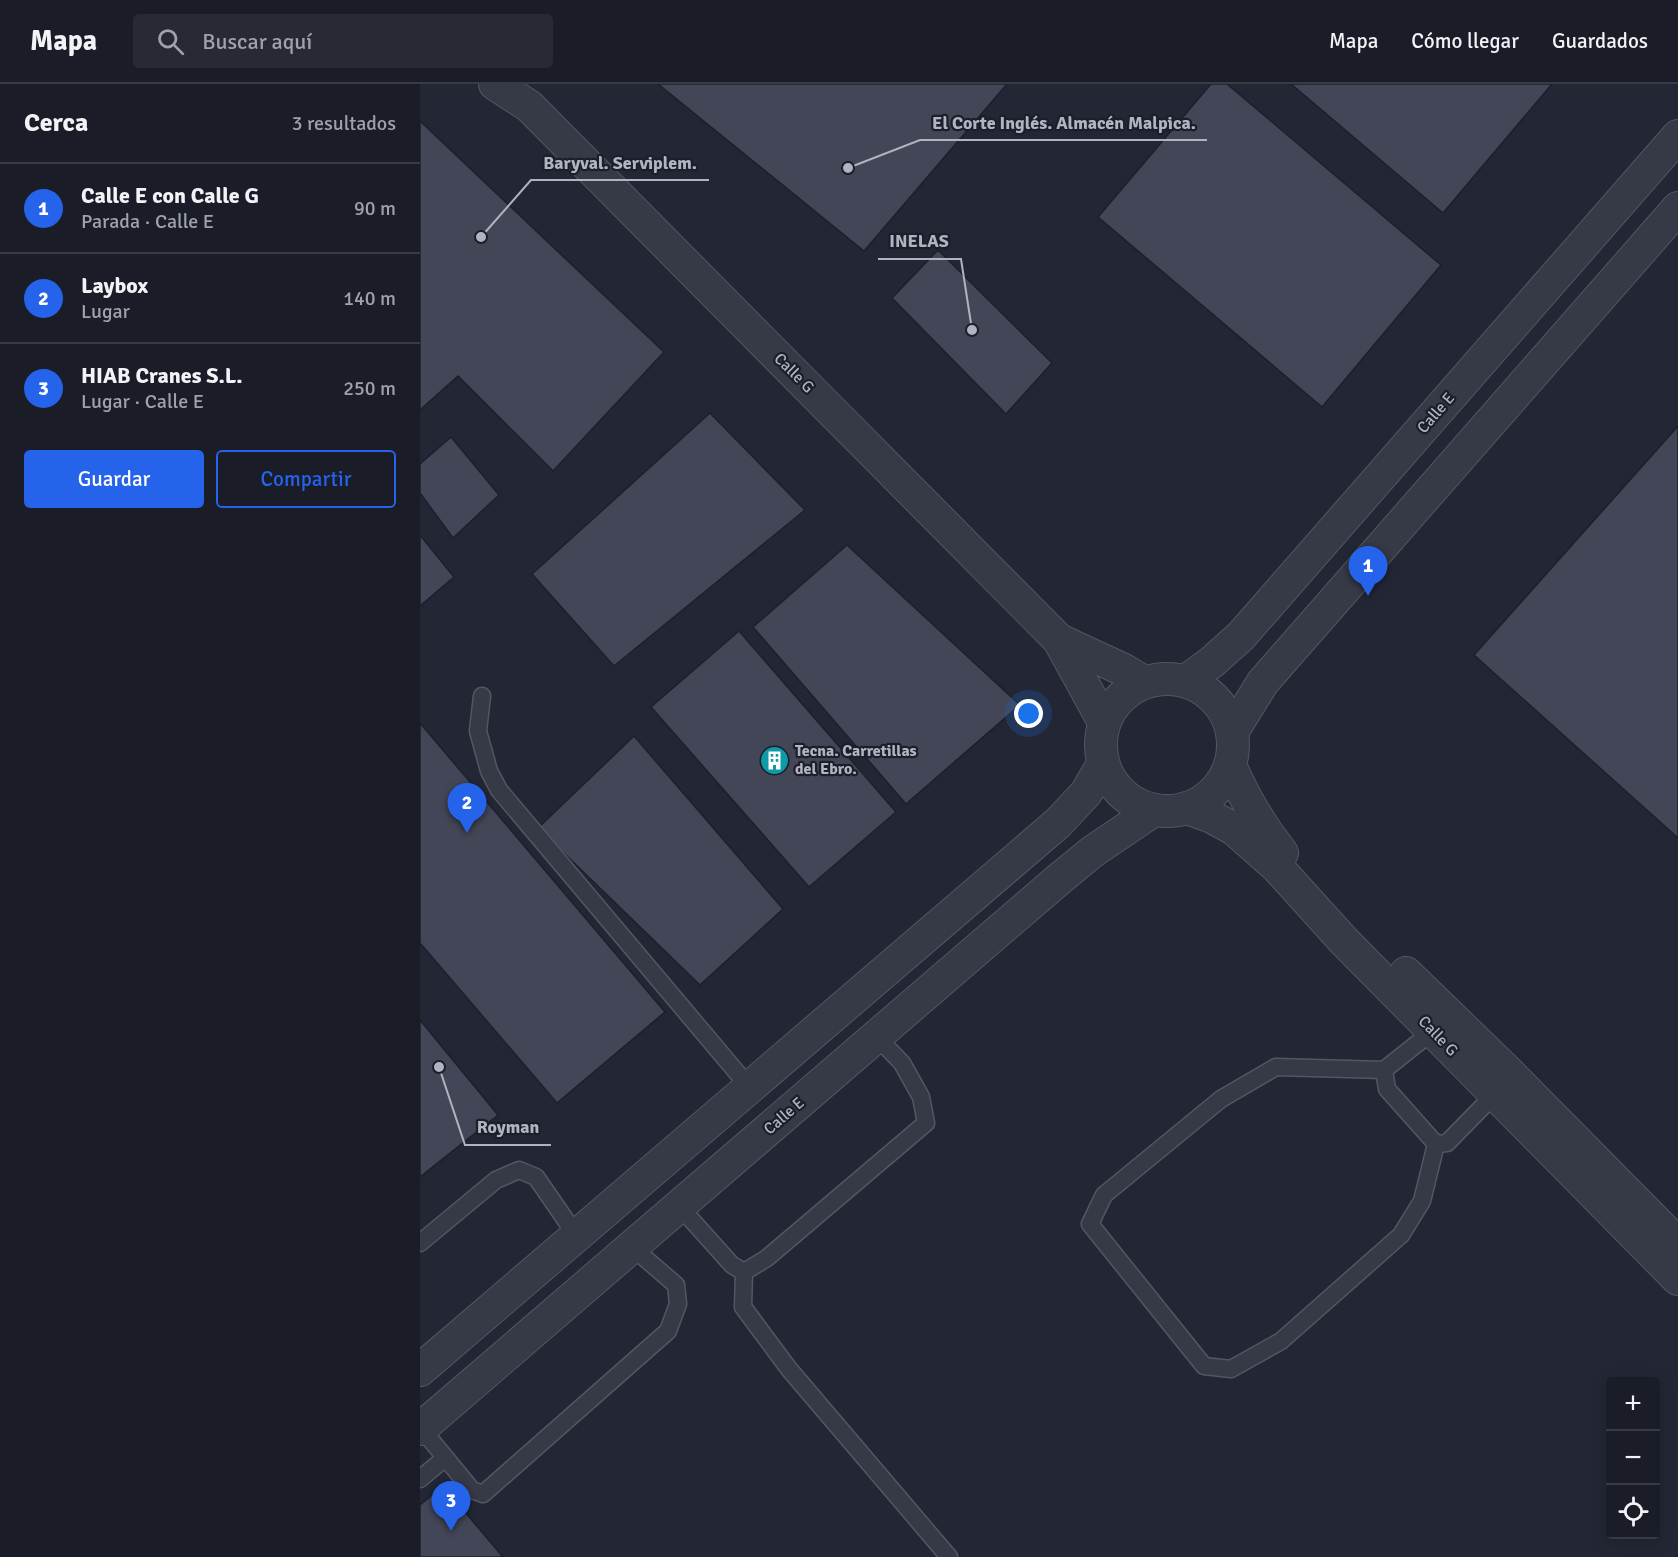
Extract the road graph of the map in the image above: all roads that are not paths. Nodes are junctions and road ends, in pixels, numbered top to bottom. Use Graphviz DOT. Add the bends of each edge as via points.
graph roads {
  1 [pos="495,84"];
  2 [pos="524,95"];
  3 [pos="1678,136"];
  4 [pos="1678,208"];
  5 [pos="1059,639"];
  6 [pos="1186,681"];
  7 [pos="1144,682"];
  8 [pos="482,696"];
  9 [pos="1104,722"];
  10 [pos="1232,732"];
  11 [pos="1103,764"];
  12 [pos="1230,765"];
  13 [pos="1187,808"];
  14 [pos="1154,810"];
  15 [pos="1433,1031"];
  16 [pos="876,1036"];
  17 [pos="1384,1070"];
  18 [pos="750,1088"];
  19 [pos="1495,1094"];
  20 [pos="1436,1144"];
  21 [pos="680,1207"];
  22 [pos="576,1235"];
  23 [pos="420,1243"];
  24 [pos="1678,1244"];
  25 [pos="632,1247"];
  26 [pos="744,1272"];
  27 [pos="1678,1279"];
  28 [pos="421,1366"];
  29 [pos="421,1428"];
  30 [pos="445,1458"];
  31 [pos="420,1479"];
  32 [pos="949,1557"];
  1 -- 2 [label="street, Calle G"];
  2 -- 5 [label="street, Calle G"];
  3 -- 6 [label="street, Calle E" via="1241,636"];
  4 -- 10 [label="street" via="1263,682"];
  5 -- 7 [label="street, Calle G"];
  5 -- 9 [label="street, Calle G"];
  6 -- 7 [label="street" via="1172,678"];
  6 -- 10 [label="street" via="1216,700"];
  7 -- 9 [label="street" via="1120,697"];
  8 -- 18 [label="lane" via="478,731 489,771 499,790"];
  9 -- 11 [label="street" via="1100,750"];
  10 -- 12 [label="street"];
  11 -- 14 [label="street" via="1108,777 1127,799"];
  11 -- 18 [label="street" via="1086,793 1058,823"];
  12 -- 13 [label="street" via="1214,792"];
  12 -- 24 [label="street, Calle G" via="1244,797 1282,853"];
  13 -- 14 [label="street"];
  13 -- 15 [label="street, Calle G" via="1234,829 1252,844"];
  14 -- 16 [label="street, Calle E" via="1092,852"];
  15 -- 17 [label="lane"];
  15 -- 19 [label="street, Calle G"];
  16 -- 21 [label="street, Calle E"];
  16 -- 26 [label="lane" via="902,1063 921,1097 926,1123 767,1258"];
  17 -- 20 [label="lane" via="1387,1089"];
  17 -- 20 [label="lane" via="1276,1067 1221,1099 1104,1195 1090,1224 1204,1366 1231,1369 1281,1341 1401,1234 1422,1201"];
  18 -- 22 [label="street"];
  19 -- 20 [label="lane" via="1448,1143"];
  19 -- 27 [label="street, Calle G"];
  21 -- 25 [label="street, Calle E"];
  21 -- 26 [label="lane" via="732,1265"];
  22 -- 23 [label="lane" via="536,1177 519,1170 496,1180"];
  22 -- 28 [label="street"];
  25 -- 29 [label="street, Calle E"];
  25 -- 30 [label="lane" via="676,1285 678,1304 668,1331 483,1494 472,1490"];
  26 -- 32 [label="lane" via="743,1307 789,1369"];
  29 -- 30 [label="lane"];
  30 -- 31 [label="lane"];
}
